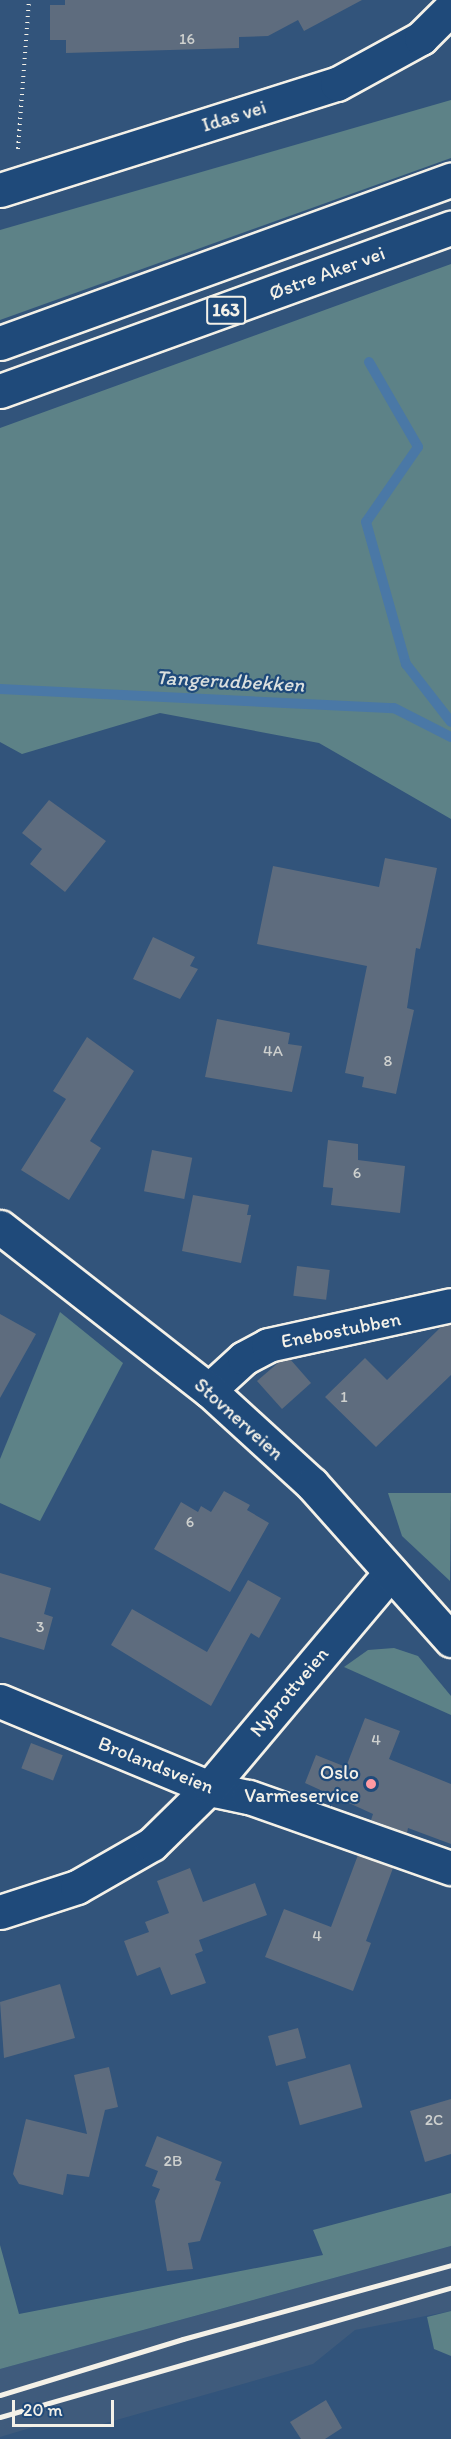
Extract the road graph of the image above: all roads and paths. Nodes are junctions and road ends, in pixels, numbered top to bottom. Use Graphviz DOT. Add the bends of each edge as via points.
graph roads {
  1 [pos="29,0"];
  2 [pos="451,8"];
  3 [pos="451,180"];
  4 [pos="8,187"];
  5 [pos="451,228"];
  6 [pos="0,343"];
  7 [pos="0,391"];
  8 [pos="0,1227"];
  9 [pos="451,1305"];
  10 [pos="209,1390"];
  11 [pos="390,1573"];
  12 [pos="451,1640"];
  13 [pos="0,1701"];
  14 [pos="210,1788"];
  15 [pos="451,1868"];
  16 [pos="0,1912"];
  1 -- 4 [label="path"];
  2 -- 4 [label="main road, Idas vei" via="421,38 337,84"];
  3 -- 6 [label="main road, 163"];
  5 -- 7 [label="main road, Østre Aker vei / 163"];
  8 -- 10 [label="main road, Stovnerveien"];
  9 -- 10 [label="main road, Enebostubben" via="268,1344 244,1358"];
  10 -- 11 [label="main road, Stovnerveien" via="312,1484"];
  11 -- 12 [label="main road, Stovnerveien"];
  11 -- 14 [label="main road, Nybrottveien"];
  13 -- 14 [label="main road, Brolandsveien"];
  14 -- 15 [label="main road, Brolandsveien" via="249,1797"];
  14 -- 16 [label="main road, Nybrottveien" via="152,1844 77,1887"];
}
